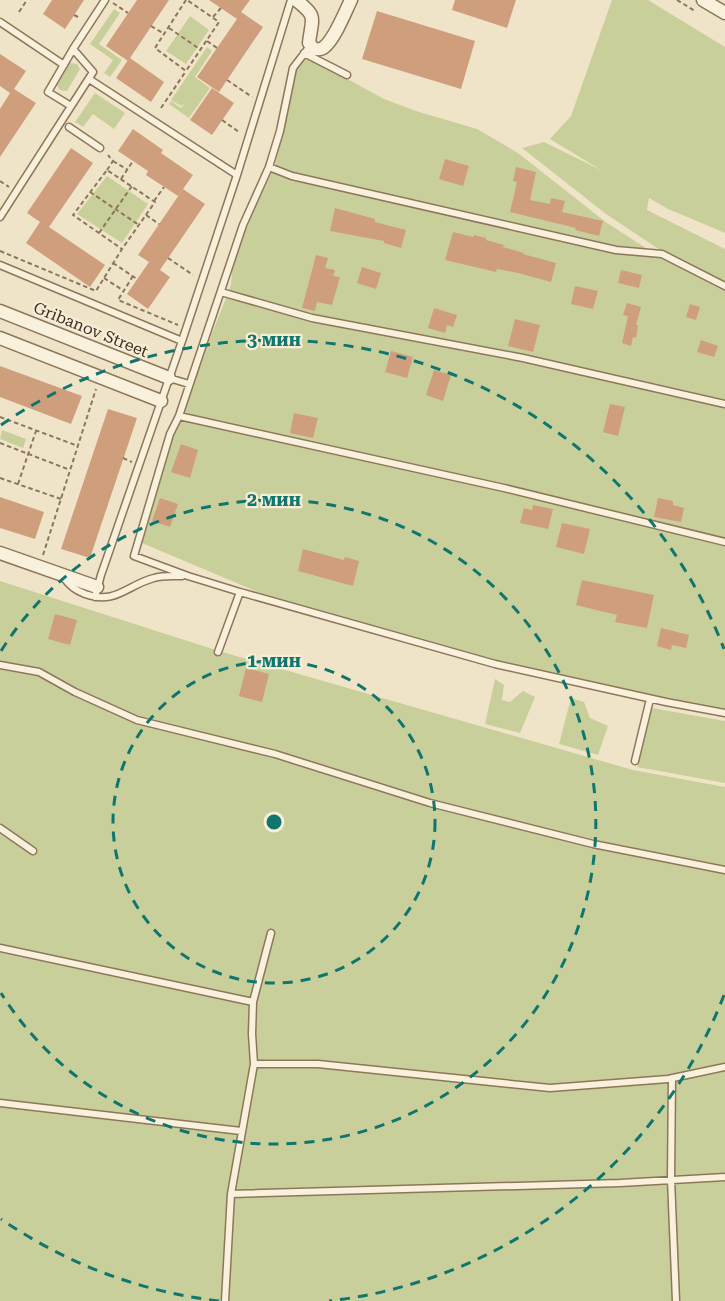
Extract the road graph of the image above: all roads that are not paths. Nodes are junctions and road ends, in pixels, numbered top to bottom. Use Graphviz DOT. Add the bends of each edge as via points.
graph roads {
  1 [pos="105,0"];
  2 [pos="291,0"];
  3 [pos="296,0"];
  4 [pos="351,0"];
  5 [pos="703,0"];
  6 [pos="725,13"];
  7 [pos="0,22"];
  8 [pos="73,49"];
  9 [pos="307,49"];
  10 [pos="64,65"];
  11 [pos="347,75"];
  12 [pos="89,79"];
  13 [pos="71,106"];
  14 [pos="69,127"];
  15 [pos="100,148"];
  16 [pos="268,167"];
  17 [pos="237,176"];
  18 [pos="0,217"];
  19 [pos="0,265"];
  20 [pos="725,286"];
  21 [pos="221,292"];
  22 [pos="0,311"];
  23 [pos="0,338"];
  24 [pos="182,341"];
  25 [pos="169,378"];
  26 [pos="189,384"];
  27 [pos="161,401"];
  28 [pos="725,404"];
  29 [pos="179,416"];
  30 [pos="725,542"];
  31 [pos="0,553"];
  32 [pos="188,576"];
  33 [pos="96,592"];
  34 [pos="240,592"];
  35 [pos="218,652"];
  36 [pos="0,664"];
  37 [pos="650,699"];
  38 [pos="725,713"];
  39 [pos="635,761"];
  40 [pos="0,828"];
  41 [pos="33,851"];
  42 [pos="725,870"];
  43 [pos="271,933"];
  44 [pos="0,948"];
  45 [pos="253,1002"];
  46 [pos="254,1064"];
  47 [pos="725,1067"];
  48 [pos="672,1078"];
  49 [pos="0,1103"];
  50 [pos="242,1131"];
  51 [pos="725,1177"];
  52 [pos="671,1179"];
  53 [pos="231,1194"];
  54 [pos="225,1301"];
  55 [pos="675,1301"];
  1 -- 8 [label="lane"];
  2 -- 17 [label="lane"];
  3 -- 9 [label="street" via="313,19"];
  4 -- 9 [label="street" via="326,45"];
  5 -- 6 [label="street"];
  7 -- 10 [label="lane"];
  8 -- 10 [label="lane"];
  8 -- 12 [label="lane" via="93,72"];
  9 -- 11 [label="lane"];
  9 -- 16 [label="lane" via="293,68"];
  10 -- 13 [label="lane" via="48,92"];
  12 -- 13 [label="lane"];
  12 -- 17 [label="lane"];
  13 -- 18 [label="lane"];
  14 -- 15 [label="lane"];
  16 -- 20 [label="lane" via="292,176 605,247 662,254"];
  16 -- 21 [label="lane"];
  17 -- 24 [label="lane"];
  19 -- 24 [label="lane"];
  21 -- 26 [label="lane"];
  21 -- 28 [label="lane" via="312,318 523,358"];
  22 -- 25 [label="street, Gribanov Street"];
  23 -- 27 [label="street"];
  24 -- 25 [label="lane"];
  25 -- 26 [label="lane"];
  25 -- 27 [label="lane"];
  26 -- 29 [label="lane"];
  27 -- 33 [label="lane"];
  29 -- 30 [label="lane"];
  29 -- 32 [label="lane" via="170,434 134,556"];
  31 -- 33 [label="street"];
  32 -- 33 [label="lane" via="157,577 119,595 100,599"];
  32 -- 34 [label="lane"];
  34 -- 35 [label="lane"];
  34 -- 37 [label="lane" via="495,664"];
  36 -- 42 [label="lane" via="39,672 75,693 137,720 275,754 430,804 593,844"];
  37 -- 38 [label="lane"];
  37 -- 39 [label="lane"];
  40 -- 41 [label="lane"];
  43 -- 45 [label="lane"];
  44 -- 45 [label="lane"];
  45 -- 46 [label="lane"];
  46 -- 48 [label="lane" via="318,1064 550,1088"];
  46 -- 50 [label="lane"];
  47 -- 48 [label="lane"];
  48 -- 52 [label="lane"];
  49 -- 50 [label="lane"];
  50 -- 53 [label="lane"];
  51 -- 52 [label="lane"];
  52 -- 53 [label="lane"];
  52 -- 55 [label="lane"];
  53 -- 54 [label="lane"];
}
